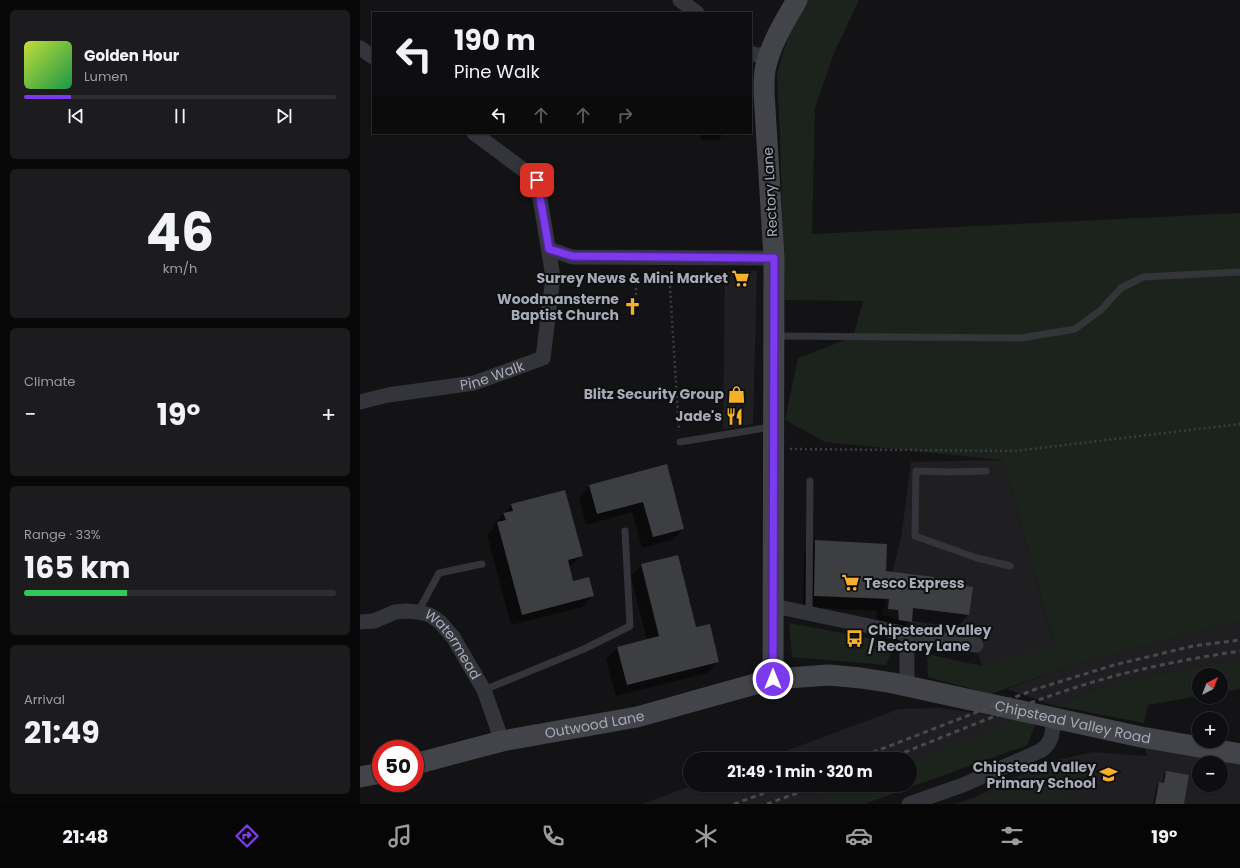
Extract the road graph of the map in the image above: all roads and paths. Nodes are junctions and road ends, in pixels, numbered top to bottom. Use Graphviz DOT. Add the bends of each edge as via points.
graph roads {
  1 [pos="680,0"];
  2 [pos="797,0"];
  3 [pos="696,12"];
  4 [pos="360,48"];
  5 [pos="760,53"];
  6 [pos="372,57"];
  7 [pos="475,134"];
  8 [pos="549,249"];
  9 [pos="572,256"];
  10 [pos="636,257"];
  11 [pos="668,257"];
  12 [pos="774,258"];
  13 [pos="1240,272"];
  14 [pos="553,277"];
  15 [pos="636,295"];
  16 [pos="774,336"];
  17 [pos="360,402"];
  18 [pos="1240,424"];
  19 [pos="774,426"];
  20 [pos="680,442"];
  21 [pos="774,448"];
  22 [pos="986,471"];
  23 [pos="810,481"];
  24 [pos="625,531"];
  25 [pos="482,564"];
  26 [pos="1010,566"];
  27 [pos="774,606"];
  28 [pos="418,612"];
  29 [pos="809,613"];
  30 [pos="360,622"];
  31 [pos="907,634"];
  32 [pos="976,645"];
  33 [pos="773,679"];
  34 [pos="907,686"];
  35 [pos="484,690"];
  36 [pos="1053,718"];
  37 [pos="502,741"];
  38 [pos="1240,754"];
  39 [pos="424,762"];
  40 [pos="372,775"];
  41 [pos="360,777"];
  42 [pos="909,804"];
  1 -- 3 [label="street"];
  2 -- 5 [label="main road, Rectory Lane" via="776,39"];
  4 -- 6 [label="street"];
  5 -- 12 [label="main road, Rectory Lane" via="765,71 764,92"];
  7 -- 8 [label="street, Pine Walk" via="537,180"];
  8 -- 9 [label="street"];
  8 -- 14 [label="street, Pine Walk"];
  9 -- 10 [label="street"];
  9 -- 14 [label="street"];
  10 -- 11 [label="street"];
  10 -- 15 [label="path"];
  11 -- 12 [label="street"];
  11 -- 20 [label="path"];
  12 -- 16 [label="main road, Rectory Lane"];
  13 -- 16 [label="lane" via="1143,277 1121,288 1101,310 1075,329 1021,338"];
  14 -- 17 [label="street, Pine Walk" via="543,358 474,383 388,395"];
  16 -- 19 [label="main road, Rectory Lane"];
  18 -- 21 [label="path" via="1015,451"];
  19 -- 20 [label="lane"];
  19 -- 21 [label="main road, Rectory Lane"];
  21 -- 27 [label="main road, Rectory Lane"];
  22 -- 26 [label="lane" via="916,471 915,536 977,558"];
  23 -- 29 [label="lane"];
  24 -- 35 [label="lane" via="630,626 584,649"];
  25 -- 28 [label="lane" via="439,573"];
  27 -- 29 [label="street"];
  27 -- 33 [label="main road, Rectory Lane"];
  28 -- 30 [label="street, Watermead" via="395,612 374,621"];
  28 -- 35 [label="street, Watermead" via="430,615 447,630"];
  29 -- 31 [label="street"];
  31 -- 32 [label="street"];
  31 -- 34 [label="street"];
  33 -- 34 [label="main road, Chipstead Valley Road" via="835,676"];
  33 -- 37 [label="main road, Outwood Lane" via="638,717"];
  34 -- 36 [label="main road, Chipstead Valley Road"];
  35 -- 37 [label="street, Watermead"];
  36 -- 38 [label="main road, Chipstead Valley Road" via="1141,737"];
  36 -- 42 [label="street" via="1051,739 1047,747 1040,752"];
  37 -- 39 [label="main road, Outwood Lane"];
  40 -- 41 [label="main road"];
}
